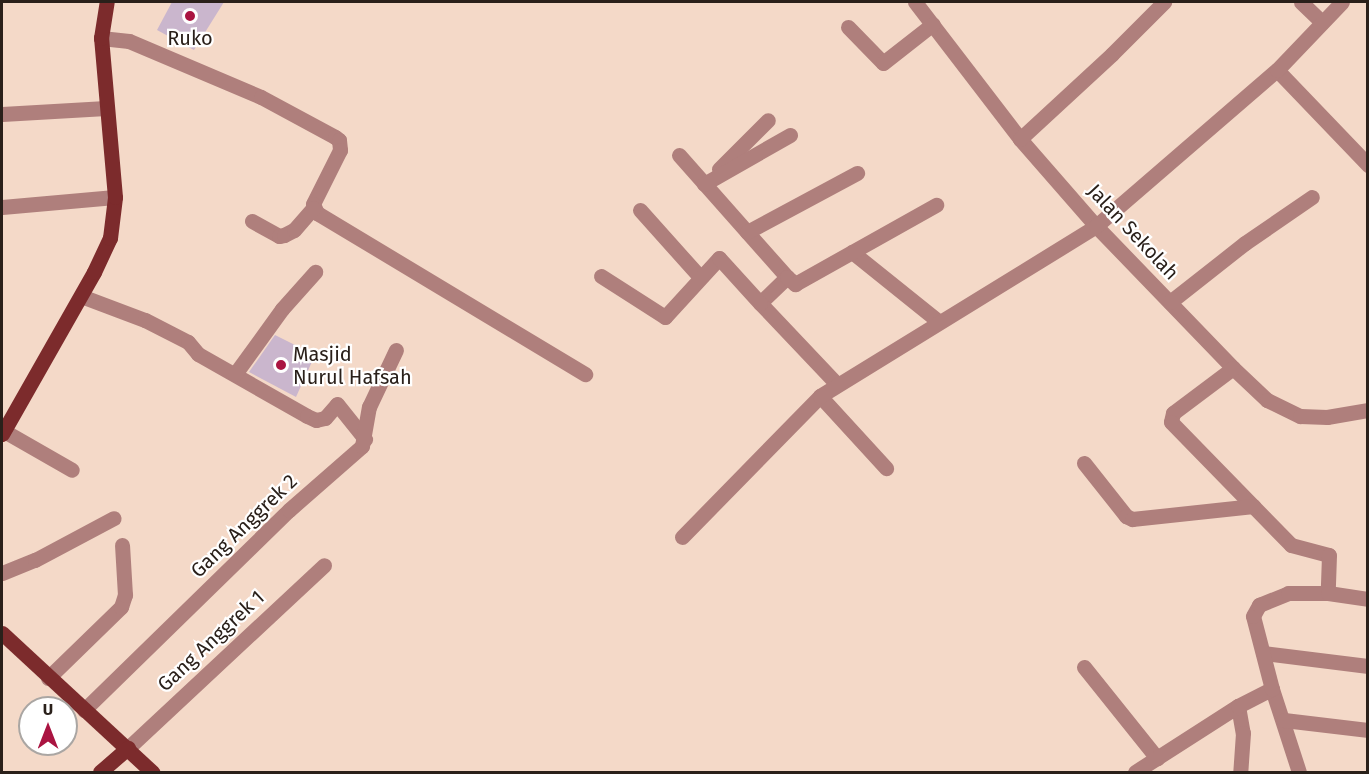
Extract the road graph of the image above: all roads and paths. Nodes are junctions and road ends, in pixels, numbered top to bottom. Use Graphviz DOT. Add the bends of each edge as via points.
graph roads {
  1 [pos="107,2"];
  2 [pos="915,2"];
  3 [pos="1164,2"];
  4 [pos="1301,2"];
  5 [pos="1342,2"];
  6 [pos="1322,22"];
  7 [pos="933,24"];
  8 [pos="848,27"];
  9 [pos="101,38"];
  10 [pos="1277,70"];
  11 [pos="106,108"];
  12 [pos="2,114"];
  13 [pos="768,120"];
  14 [pos="790,135"];
  15 [pos="1020,139"];
  16 [pos="679,155"];
  17 [pos="1368,165"];
  18 [pos="857,173"];
  19 [pos="705,184"];
  20 [pos="115,197"];
  21 [pos="1311,197"];
  22 [pos="936,205"];
  23 [pos="2,207"];
  24 [pos="313,208"];
  25 [pos="640,210"];
  26 [pos="252,221"];
  27 [pos="1096,226"];
  28 [pos="747,232"];
  29 [pos="852,252"];
  30 [pos="315,272"];
  31 [pos="601,276"];
  32 [pos="700,277"];
  33 [pos="787,277"];
  34 [pos="81,296"];
  35 [pos="1170,302"];
  36 [pos="760,303"];
  37 [pos="938,321"];
  38 [pos="396,350"];
  39 [pos="1233,368"];
  40 [pos="235,374"];
  41 [pos="585,374"];
  42 [pos="836,384"];
  43 [pos="820,396"];
  44 [pos="1368,411"];
  45 [pos="3,433"];
  46 [pos="365,439"];
  47 [pos="1084,463"];
  48 [pos="886,468"];
  49 [pos="72,470"];
  50 [pos="1253,506"];
  51 [pos="114,518"];
  52 [pos="682,537"];
  53 [pos="122,545"];
  54 [pos="324,565"];
  55 [pos="2,573"];
  56 [pos="1328,594"];
  57 [pos="1368,599"];
  58 [pos="2,633"];
  59 [pos="1263,653"];
  60 [pos="1368,666"];
  61 [pos="1084,667"];
  62 [pos="48,678"];
  63 [pos="1272,689"];
  64 [pos="1238,706"];
  65 [pos="84,711"];
  66 [pos="1284,720"];
  67 [pos="1368,730"];
  68 [pos="128,748"];
  69 [pos="1157,758"];
  70 [pos="100,772"];
  71 [pos="152,772"];
  72 [pos="1135,772"];
  73 [pos="1240,772"];
  74 [pos="1299,772"];
  1 -- 9 [label="main road"];
  2 -- 7 [label="street, Jalan Sekolah"];
  3 -- 15 [label="street"];
  4 -- 6 [label="street"];
  5 -- 6 [label="street"];
  6 -- 10 [label="street"];
  7 -- 8 [label="street" via="883,63"];
  7 -- 15 [label="street, Jalan Sekolah"];
  9 -- 11 [label="main road"];
  9 -- 24 [label="street" via="118,38 140,45 261,97 335,136 340,150"];
  10 -- 17 [label="street"];
  10 -- 27 [label="street"];
  11 -- 12 [label="street"];
  11 -- 20 [label="main road"];
  13 -- 19 [label="street"];
  14 -- 19 [label="street"];
  15 -- 27 [label="street, Jalan Sekolah"];
  16 -- 19 [label="street"];
  18 -- 28 [label="street"];
  19 -- 28 [label="street"];
  20 -- 23 [label="street"];
  20 -- 34 [label="main road" via="110,238"];
  21 -- 35 [label="street"];
  22 -- 29 [label="street"];
  24 -- 26 [label="street" via="294,230 284,235"];
  24 -- 41 [label="street"];
  25 -- 32 [label="street"];
  27 -- 35 [label="street, Jalan Sekolah"];
  27 -- 37 [label="street"];
  28 -- 33 [label="street"];
  29 -- 33 [label="street" via="795,284"];
  29 -- 37 [label="street"];
  30 -- 40 [label="street" via="282,309"];
  31 -- 32 [label="street" via="665,317"];
  32 -- 36 [label="street" via="719,258"];
  33 -- 36 [label="street"];
  34 -- 40 [label="street" via="145,320 188,342 198,354"];
  34 -- 45 [label="main road"];
  35 -- 39 [label="street, Jalan Sekolah"];
  36 -- 42 [label="street"];
  37 -- 42 [label="street"];
  38 -- 46 [label="street" via="369,407"];
  39 -- 44 [label="street, Jalan Sekolah" via="1268,400 1300,416"];
  39 -- 50 [label="street" via="1173,412 1171,419"];
  40 -- 46 [label="street" via="316,420 325,418 337,404"];
  42 -- 43 [label="street"];
  43 -- 48 [label="street"];
  43 -- 52 [label="street"];
  45 -- 49 [label="street"];
  46 -- 65 [label="street, Gang Anggrek 2"];
  47 -- 50 [label="street" via="1132,519"];
  50 -- 56 [label="street" via="1291,545 1329,555"];
  51 -- 55 [label="street"];
  53 -- 62 [label="street" via="125,595 121,607"];
  54 -- 68 [label="street, Gang Anggrek 1"];
  56 -- 57 [label="street"];
  56 -- 59 [label="street" via="1288,593 1259,605 1253,616"];
  58 -- 62 [label="main road"];
  59 -- 60 [label="street"];
  59 -- 63 [label="street"];
  61 -- 69 [label="street"];
  62 -- 65 [label="main road"];
  63 -- 64 [label="street"];
  63 -- 66 [label="street"];
  64 -- 69 [label="street"];
  64 -- 73 [label="street" via="1244,733"];
  65 -- 68 [label="main road"];
  66 -- 67 [label="street"];
  66 -- 74 [label="street"];
  68 -- 70 [label="main road"];
  68 -- 71 [label="main road"];
  69 -- 72 [label="street"];
}
